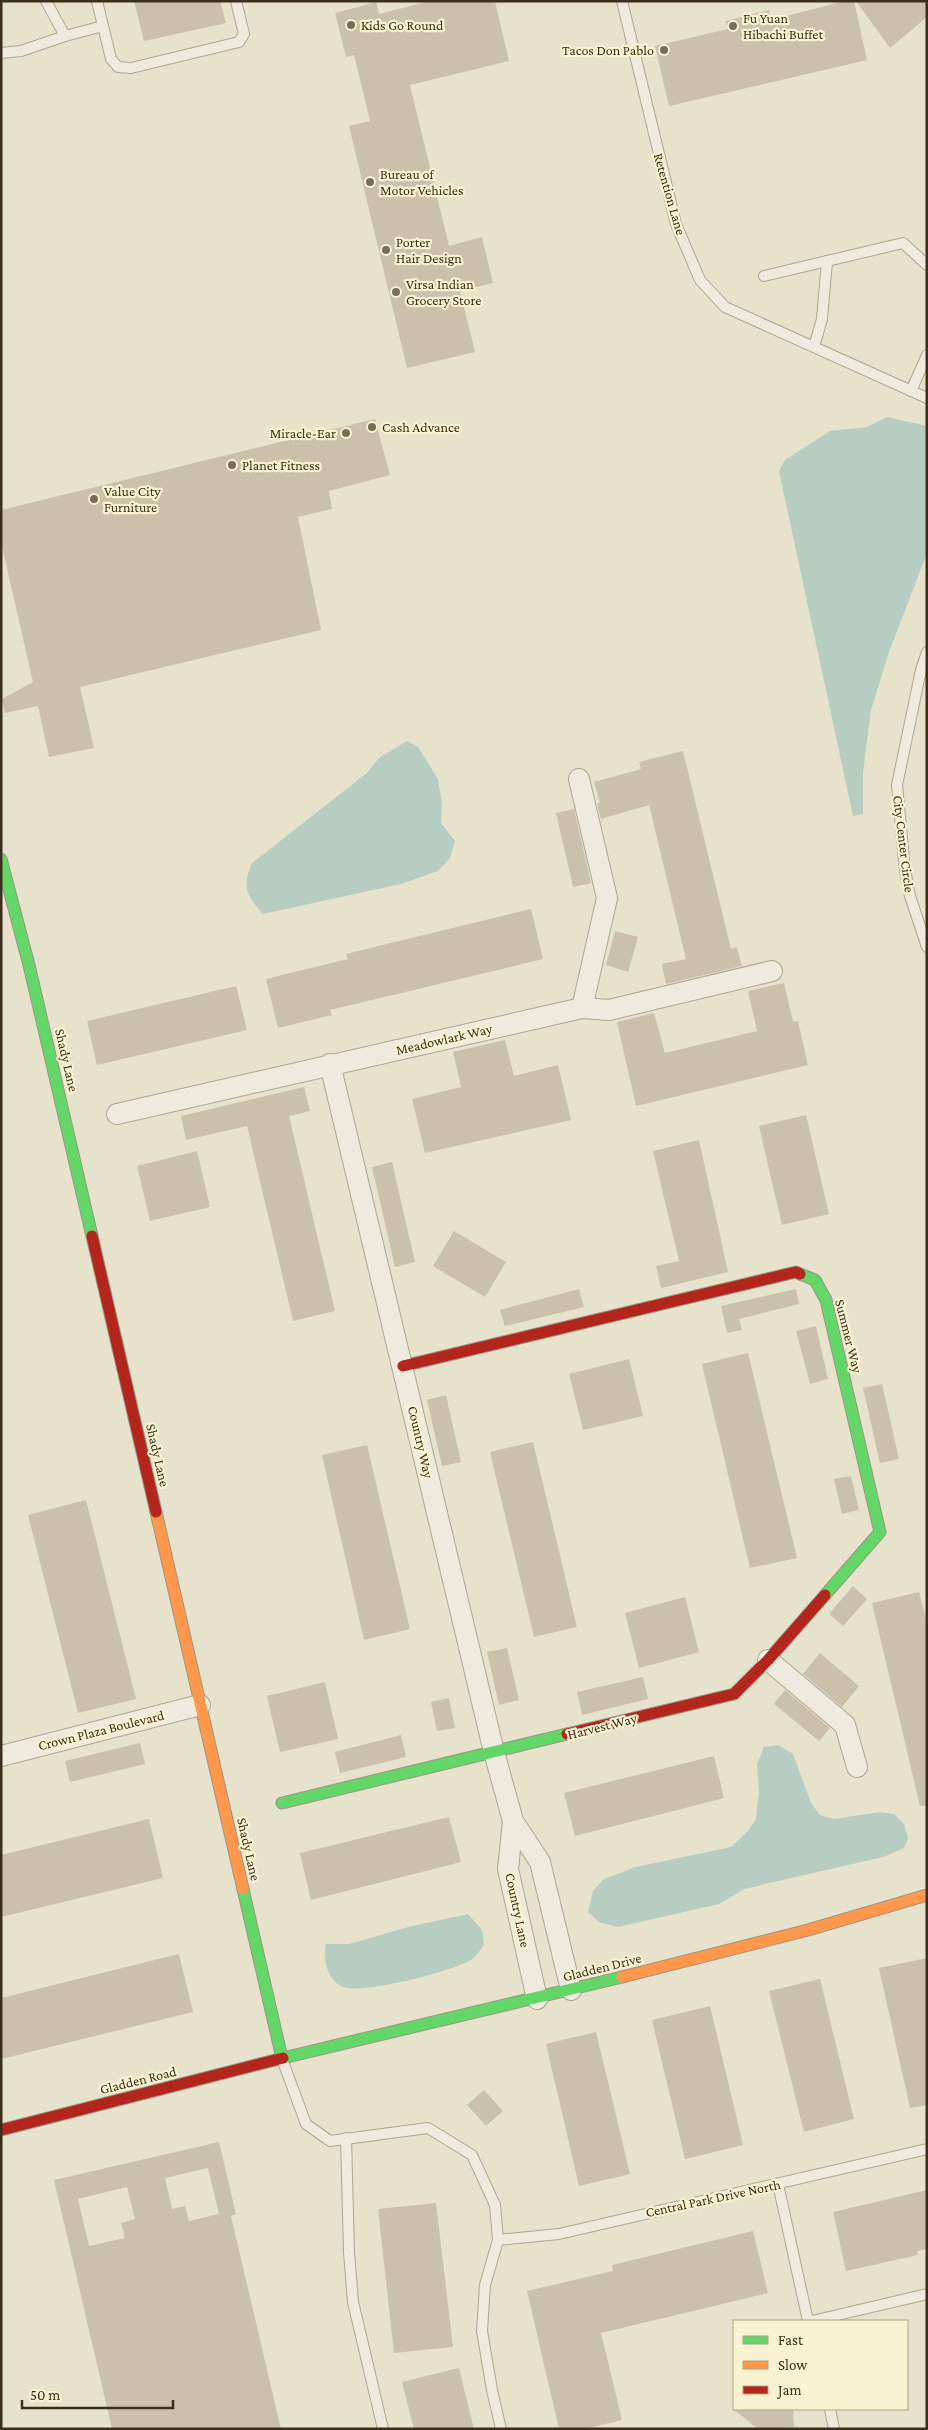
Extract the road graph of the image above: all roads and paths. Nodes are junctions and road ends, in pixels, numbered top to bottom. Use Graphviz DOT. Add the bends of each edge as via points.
graph roads {
  1 [pos="46,1"];
  2 [pos="97,1"];
  3 [pos="236,1"];
  4 [pos="622,1"];
  5 [pos="103,26"];
  6 [pos="65,36"];
  7 [pos="1,53"];
  8 [pos="827,261"];
  9 [pos="927,265"];
  10 [pos="764,276"];
  11 [pos="814,347"];
  12 [pos="927,355"];
  13 [pos="911,391"];
  14 [pos="927,398"];
  15 [pos="927,652"];
  16 [pos="579,779"];
  17 [pos="1,859"];
  18 [pos="927,947"];
  19 [pos="772,971"];
  20 [pos="582,1008"];
  21 [pos="330,1064"];
  22 [pos="117,1114"];
  23 [pos="403,1366"];
  24 [pos="768,1660"];
  25 [pos="200,1705"];
  26 [pos="494,1752"];
  27 [pos="1,1756"];
  28 [pos="857,1767"];
  29 [pos="282,1803"];
  30 [pos="513,1821"];
  31 [pos="927,1896"];
  32 [pos="571,1990"];
  33 [pos="537,1999"];
  34 [pos="282,2058"];
  35 [pos="1,2130"];
  36 [pos="346,2138"];
  37 [pos="927,2149"];
  38 [pos="778,2184"];
  39 [pos="498,2240"];
  40 [pos="927,2294"];
  41 [pos="810,2320"];
  42 [pos="814,2320"];
  43 [pos="830,2410"];
  44 [pos="383,2429"];
  45 [pos="501,2429"];
  46 [pos="834,2429"];
  1 -- 6 [label="lane"];
  2 -- 5 [label="lane"];
  3 -- 5 [label="lane" via="244,34 240,42 131,68 118,66 111,59"];
  4 -- 11 [label="lane, Retention Lane" via="676,224 700,280 725,307"];
  5 -- 6 [label="lane"];
  6 -- 7 [label="lane" via="21,51"];
  8 -- 9 [label="lane" via="903,243"];
  8 -- 10 [label="lane"];
  8 -- 11 [label="lane" via="822,319"];
  11 -- 13 [label="lane, Retention Lane"];
  12 -- 13 [label="lane"];
  13 -- 14 [label="lane, Retention Lane"];
  15 -- 18 [label="lane, City Center Circle" via="897,785 905,870"];
  16 -- 20 [label="street" via="607,898"];
  17 -- 25 [label="street, Shady Lane" via="29,965"];
  19 -- 20 [label="street, Meadowlark Way" via="609,1010"];
  20 -- 21 [label="street, Meadowlark Way"];
  21 -- 22 [label="street, Meadowlark Way"];
  21 -- 23 [label="street, Country Way"];
  23 -- 24 [label="street, Summer Way" via="796,1272 815,1280 826,1300 880,1532"];
  23 -- 26 [label="street, Country Way"];
  24 -- 26 [label="street, Harvest Way" via="734,1694"];
  24 -- 28 [label="street" via="845,1725"];
  25 -- 27 [label="street, Crown Plaza Boulevard"];
  25 -- 34 [label="street, Shady Lane"];
  26 -- 29 [label="street, Harvest Way"];
  26 -- 30 [label="street, Country Way"];
  30 -- 32 [label="street" via="540,1862"];
  30 -- 33 [label="street, Country Lane" via="508,1869"];
  31 -- 32 [label="street, Gladden Drive"];
  32 -- 33 [label="street, Gladden Drive"];
  33 -- 34 [label="street, Gladden Drive"];
  34 -- 35 [label="street, Gladden Road"];
  34 -- 36 [label="lane" via="306,2124 330,2141"];
  36 -- 39 [label="lane" via="428,2128 472,2155 496,2205"];
  36 -- 44 [label="lane" via="353,2302"];
  37 -- 38 [label="lane, Central Park Drive North"];
  38 -- 39 [label="lane, Central Park Drive North" via="559,2234"];
  38 -- 41 [label="lane"];
  39 -- 45 [label="lane" via="484,2285 482,2331"];
  40 -- 42 [label="lane"];
  43 -- 46 [label="lane"];
}
